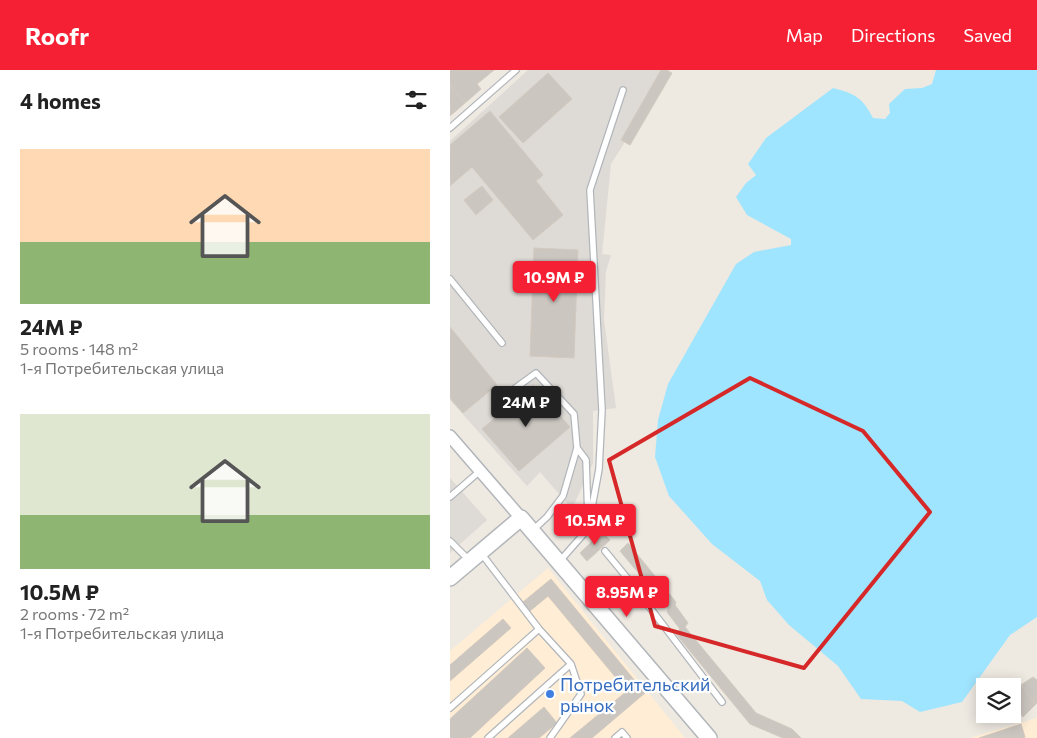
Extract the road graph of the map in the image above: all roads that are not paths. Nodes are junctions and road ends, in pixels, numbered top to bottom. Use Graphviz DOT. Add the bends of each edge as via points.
graph roads {
  1 [pos="516,70"];
  2 [pos="623,90"];
  3 [pos="450,128"];
  4 [pos="450,279"];
  5 [pos="502,343"];
  6 [pos="503,397"];
  7 [pos="450,436"];
  8 [pos="577,448"];
  9 [pos="480,471"];
  10 [pos="450,498"];
  11 [pos="521,518"];
  12 [pos="588,529"];
  13 [pos="532,531"];
  14 [pos="450,542"];
  15 [pos="605,551"];
  16 [pos="475,557"];
  17 [pos="559,562"];
  18 [pos="450,578"];
  19 [pos="628,579"];
  20 [pos="595,604"];
  21 [pos="539,629"];
  22 [pos="570,664"];
  23 [pos="722,702"];
  24 [pos="450,708"];
  25 [pos="488,738"];
  26 [pos="550,738"];
  27 [pos="615,738"];
  28 [pos="627,738"];
  29 [pos="709,738"];
  1 -- 3 [label="lane"];
  2 -- 12 [label="lane" via="590,190 602,410 599,469"];
  4 -- 5 [label="lane"];
  6 -- 8 [label="lane" via="536,372 574,414"];
  7 -- 9 [label="street"];
  8 -- 12 [label="lane" via="586,460"];
  8 -- 13 [label="lane" via="563,496"];
  9 -- 10 [label="lane"];
  9 -- 11 [label="street"];
  11 -- 13 [label="street"];
  11 -- 16 [label="street"];
  12 -- 17 [label="lane"];
  13 -- 17 [label="street"];
  14 -- 16 [label="lane"];
  15 -- 19 [label="lane"];
  16 -- 18 [label="street"];
  16 -- 21 [label="lane"];
  17 -- 20 [label="street"];
  19 -- 20 [label="lane"];
  19 -- 23 [label="lane"];
  20 -- 29 [label="street"];
  21 -- 22 [label="lane"];
  21 -- 24 [label="lane"];
  22 -- 25 [label="lane"];
  22 -- 26 [label="lane" via="581,694"];
  27 -- 28 [label="lane" via="622,732"];
}
